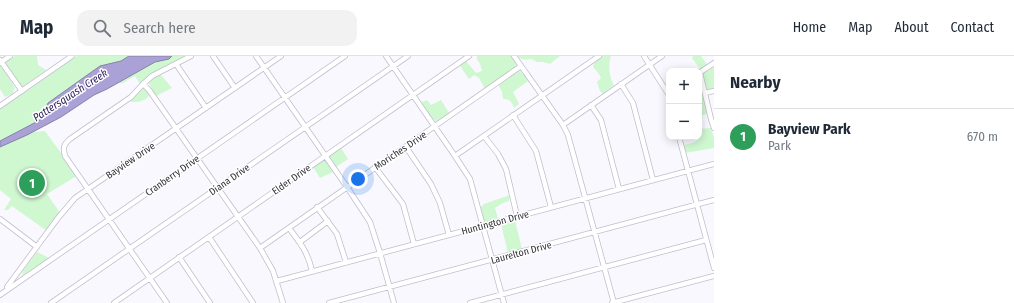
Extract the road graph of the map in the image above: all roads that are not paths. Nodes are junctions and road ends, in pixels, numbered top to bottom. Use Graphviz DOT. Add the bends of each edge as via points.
graph roads {
  1 [pos="10,56"];
  2 [pos="72,56"];
  3 [pos="191,56"];
  4 [pos="213,56"];
  5 [pos="256,56"];
  6 [pos="281,56"];
  7 [pos="345,56"];
  8 [pos="386,56"];
  9 [pos="408,56"];
  10 [pos="469,56"];
  11 [pos="514,56"];
  12 [pos="599,56"];
  13 [pos="644,56"];
  14 [pos="662,56"];
  15 [pos="0,62"];
  16 [pos="714,63"];
  17 [pos="176,64"];
  18 [pos="650,64"];
  19 [pos="393,66"];
  20 [pos="521,66"];
  21 [pos="264,67"];
  22 [pos="702,71"];
  23 [pos="143,84"];
  24 [pos="621,84"];
  25 [pos="702,84"];
  26 [pos="235,88"];
  27 [pos="666,89"];
  28 [pos="22,91"];
  29 [pos="714,91"];
  30 [pos="705,94"];
  31 [pos="413,95"];
  32 [pos="542,95"];
  33 [pos="284,98"];
  34 [pos="591,105"];
  35 [pos="0,106"];
  36 [pos="206,108"];
  37 [pos="513,115"];
  38 [pos="563,125"];
  39 [pos="305,127"];
  40 [pos="435,127"];
  41 [pos="714,127"];
  42 [pos="176,128"];
  43 [pos="484,136"];
  44 [pos="680,140"];
  45 [pos="406,147"];
  46 [pos="325,156"];
  47 [pos="455,156"];
  48 [pos="198,158"];
  49 [pos="714,164"];
  50 [pos="375,167"];
  51 [pos="688,171"];
  52 [pos="653,180"];
  53 [pos="347,187"];
  54 [pos="218,188"];
  55 [pos="88,189"];
  56 [pos="619,189"];
  57 [pos="586,198"];
  58 [pos="714,200"];
  59 [pos="696,205"];
  60 [pos="317,207"];
  61 [pos="551,207"];
  62 [pos="517,216"];
  63 [pos="238,217"];
  64 [pos="0,219"];
  65 [pos="109,219"];
  66 [pos="328,221"];
  67 [pos="483,226"];
  68 [pos="289,228"];
  69 [pos="594,232"];
  70 [pos="449,235"];
  71 [pos="208,237"];
  72 [pos="706,240"];
  73 [pos="300,242"];
  74 [pos="414,244"];
  75 [pos="37,247"];
  76 [pos="260,248"];
  77 [pos="129,249"];
  78 [pos="380,253"];
  79 [pos="179,257"];
  80 [pos="492,260"];
  81 [pos="346,262"];
  82 [pos="604,267"];
  83 [pos="714,268"];
  84 [pos="312,271"];
  85 [pos="714,276"];
  86 [pos="150,278"];
  87 [pos="277,280"];
  88 [pos="389,287"];
  89 [pos="5,290"];
  90 [pos="0,295"];
  91 [pos="501,295"];
  92 [pos="122,301"];
  93 [pos="51,303"];
  94 [pos="114,303"];
  95 [pos="167,303"];
  96 [pos="210,303"];
  97 [pos="253,303"];
  98 [pos="283,303"];
  99 [pos="329,303"];
  100 [pos="394,303"];
  101 [pos="470,303"];
  102 [pos="504,303"];
  103 [pos="613,303"];
  1 -- 15 [label="street"];
  2 -- 28 [label="street"];
  3 -- 17 [label="street"];
  4 -- 26 [label="street"];
  5 -- 21 [label="street"];
  6 -- 21 [label="street, Bayview Drive"];
  7 -- 33 [label="street, Cranberry Drive"];
  8 -- 19 [label="street"];
  9 -- 19 [label="street, Diana Drive"];
  10 -- 31 [label="street, Elder Drive"];
  11 -- 20 [label="street"];
  12 -- 32 [label="street"];
  13 -- 18 [label="street"];
  14 -- 18 [label="street"];
  15 -- 28 [label="street"];
  16 -- 22 [label="street"];
  17 -- 23 [label="street" via="152,76"];
  17 -- 36 [label="street"];
  18 -- 24 [label="street"];
  18 -- 27 [label="street"];
  19 -- 31 [label="street"];
  19 -- 39 [label="street, Diana Drive"];
  20 -- 32 [label="street"];
  20 -- 40 [label="street, Moriches Drive"];
  21 -- 26 [label="street, Bayview Drive"];
  21 -- 33 [label="street"];
  23 -- 42 [label="street"];
  23 -- 55 [label="street" via="131,98 64,144 65,156"];
  24 -- 34 [label="street"];
  24 -- 52 [label="street" via="636,110"];
  25 -- 30 [label="street"];
  26 -- 36 [label="street, Bayview Drive"];
  28 -- 35 [label="street"];
  29 -- 30 [label="street"];
  30 -- 41 [label="street"];
  31 -- 40 [label="street"];
  31 -- 46 [label="street, Elder Drive"];
  32 -- 37 [label="street"];
  32 -- 38 [label="street"];
  33 -- 39 [label="street"];
  33 -- 48 [label="street, Cranberry Drive"];
  34 -- 38 [label="street"];
  34 -- 56 [label="street" via="601,120"];
  36 -- 42 [label="street, Bayview Drive"];
  37 -- 43 [label="street"];
  37 -- 61 [label="street" via="536,151"];
  38 -- 57 [label="street" via="572,146"];
  39 -- 46 [label="street"];
  39 -- 54 [label="street, Diana Drive"];
  40 -- 45 [label="street, Moriches Drive"];
  40 -- 47 [label="street"];
  42 -- 48 [label="street"];
  42 -- 55 [label="street, Bayview Drive"];
  43 -- 47 [label="street"];
  43 -- 62 [label="street" via="506,169"];
  44 -- 51 [label="street"];
  45 -- 50 [label="street, Moriches Drive"];
  45 -- 70 [label="street" via="431,184 440,203"];
  46 -- 53 [label="street"];
  46 -- 63 [label="street, Elder Drive"];
  47 -- 67 [label="street" via="470,179"];
  48 -- 54 [label="street"];
  48 -- 65 [label="street, Cranberry Drive"];
  49 -- 51 [label="street, Huntington Drive"];
  50 -- 53 [label="street, Moriches Drive"];
  50 -- 74 [label="street" via="403,204"];
  51 -- 52 [label="street, Huntington Drive"];
  51 -- 59 [label="street"];
  52 -- 56 [label="street, Huntington Drive"];
  53 -- 60 [label="street, Moriches Drive"];
  53 -- 78 [label="street" via="370,222"];
  54 -- 63 [label="street"];
  54 -- 77 [label="street, Diana Drive"];
  55 -- 65 [label="street"];
  55 -- 75 [label="street, Bayview Drive" via="71,202"];
  56 -- 57 [label="street, Huntington Drive"];
  57 -- 61 [label="street, Huntington Drive"];
  57 -- 69 [label="street"];
  58 -- 59 [label="street, Laurelton Drive"];
  59 -- 69 [label="street, Laurelton Drive"];
  59 -- 72 [label="street"];
  60 -- 66 [label="street"];
  60 -- 68 [label="street, Moriches Drive"];
  61 -- 62 [label="street, Huntington Drive"];
  62 -- 67 [label="street, Huntington Drive"];
  63 -- 71 [label="street, Elder Drive"];
  63 -- 76 [label="street"];
  64 -- 75 [label="street"];
  65 -- 77 [label="street"];
  65 -- 89 [label="street, Cranberry Drive"];
  66 -- 73 [label="street"];
  66 -- 81 [label="street" via="340,240"];
  67 -- 70 [label="street, Huntington Drive"];
  67 -- 80 [label="street"];
  68 -- 73 [label="street"];
  68 -- 76 [label="street, Moriches Drive"];
  69 -- 80 [label="street, Laurelton Drive"];
  69 -- 82 [label="street"];
  70 -- 74 [label="street, Huntington Drive"];
  71 -- 79 [label="street, Elder Drive"];
  71 -- 97 [label="street"];
  72 -- 82 [label="street"];
  72 -- 83 [label="street"];
  73 -- 84 [label="street" via="309,258"];
  74 -- 78 [label="street, Huntington Drive"];
  75 -- 89 [label="street, Bayview Drive"];
  76 -- 87 [label="street"];
  77 -- 86 [label="street"];
  77 -- 93 [label="street, Diana Drive"];
  78 -- 81 [label="street, Huntington Drive"];
  78 -- 88 [label="street"];
  79 -- 86 [label="street, Elder Drive"];
  79 -- 96 [label="street"];
  80 -- 88 [label="street, Laurelton Drive"];
  80 -- 91 [label="street"];
  81 -- 84 [label="street, Huntington Drive"];
  82 -- 91 [label="street"];
  82 -- 103 [label="street"];
  84 -- 87 [label="street, Huntington Drive"];
  85 -- 103 [label="street"];
  86 -- 92 [label="street, Elder Drive"];
  86 -- 95 [label="street"];
  87 -- 98 [label="street"];
  88 -- 99 [label="street, Laurelton Drive"];
  88 -- 100 [label="street"];
  89 -- 90 [label="street, Cranberry Drive"];
  91 -- 101 [label="street"];
  91 -- 102 [label="street"];
  92 -- 94 [label="street, Elder Drive"];
}
